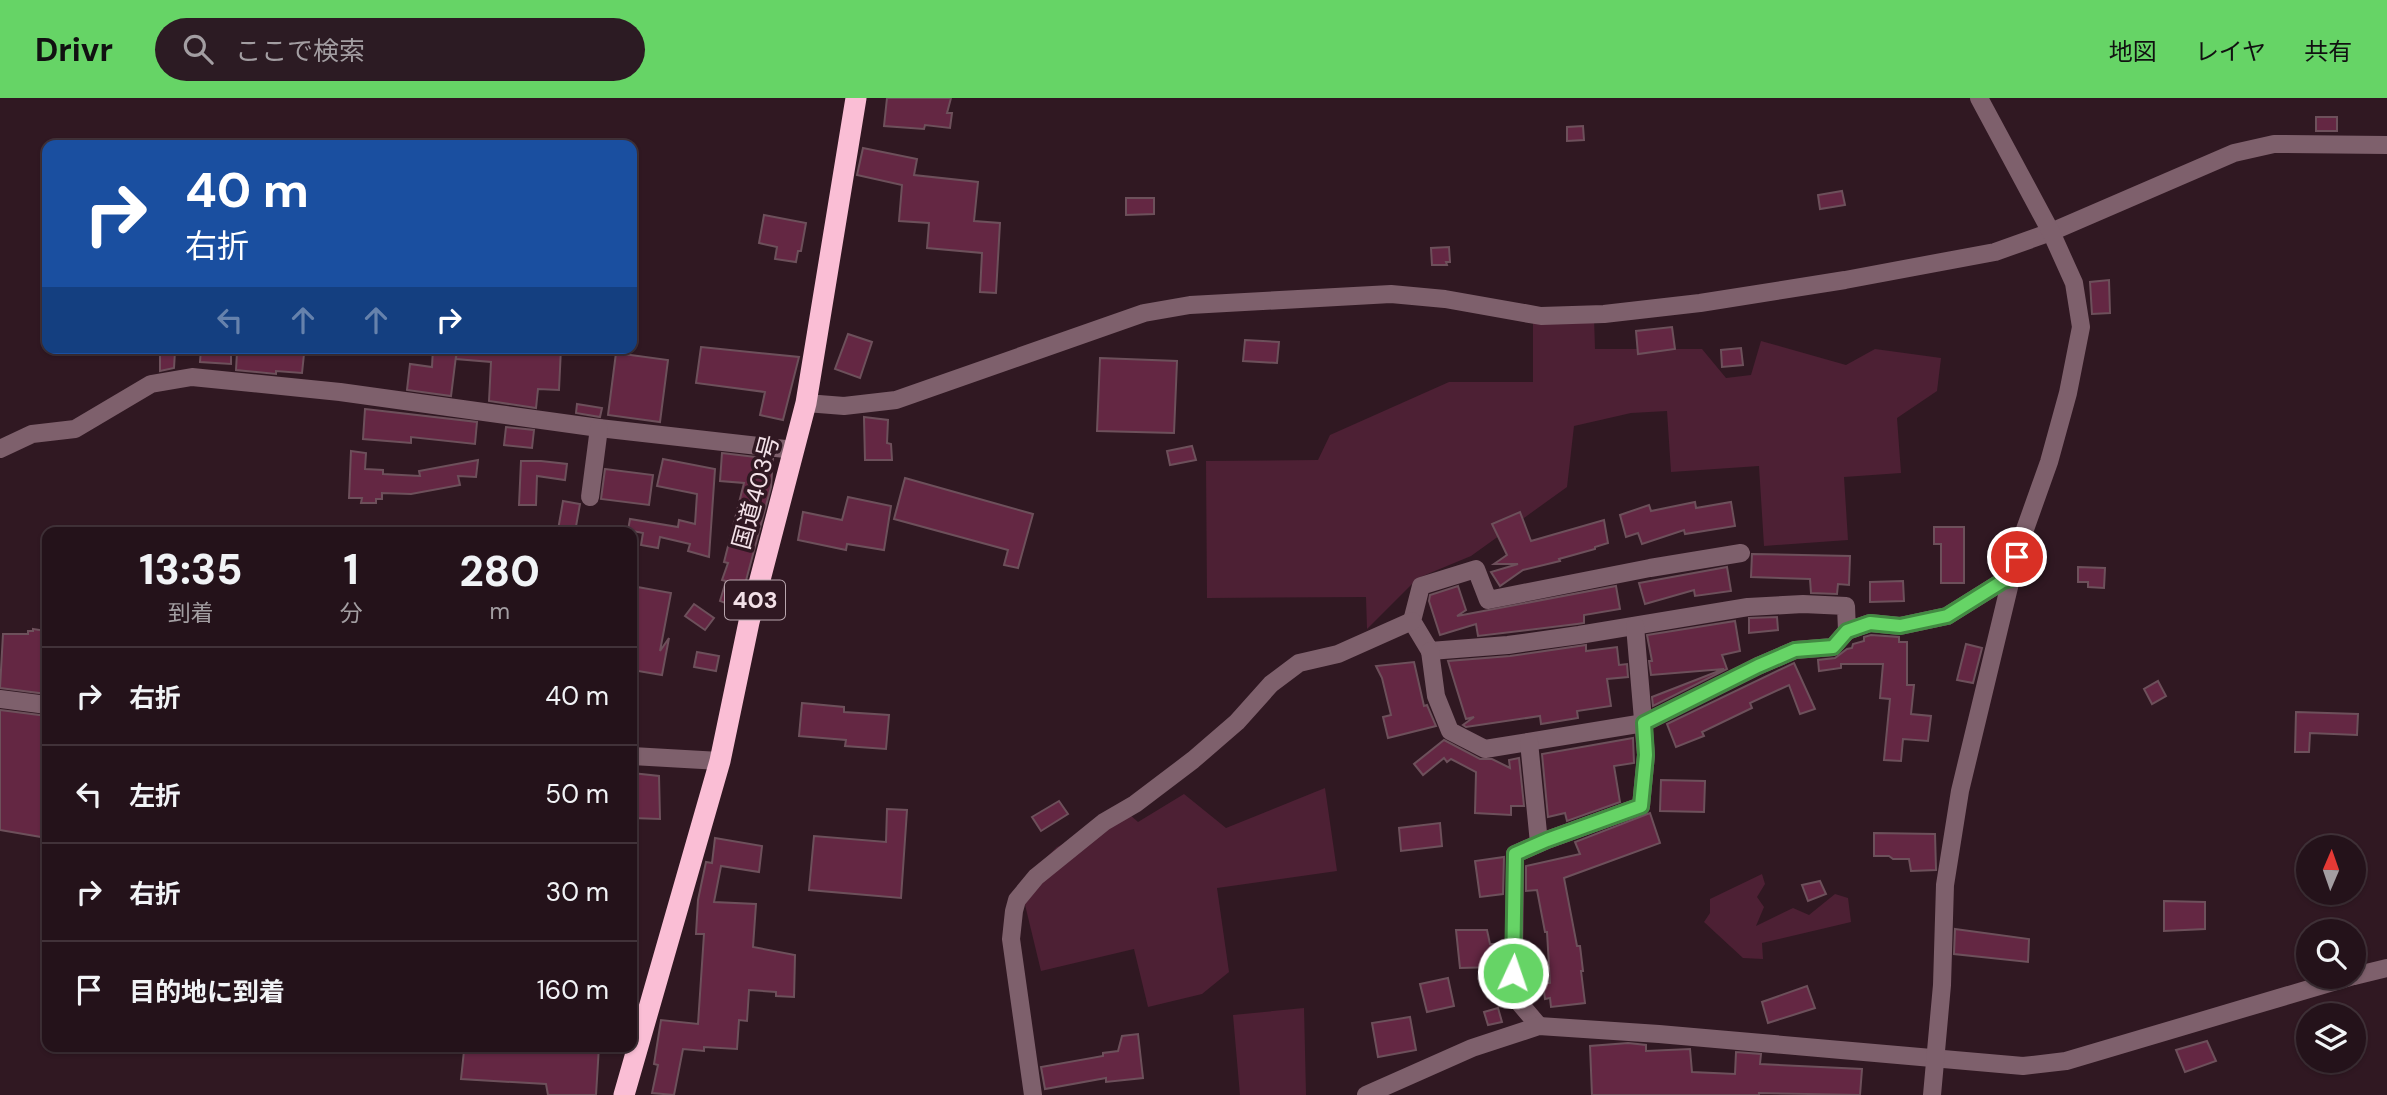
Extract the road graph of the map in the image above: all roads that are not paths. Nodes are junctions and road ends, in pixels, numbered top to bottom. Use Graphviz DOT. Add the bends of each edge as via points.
graph roads {
  1 [pos="856,98"];
  2 [pos="1979,98"];
  3 [pos="2387,145"];
  4 [pos="2051,232"];
  5 [pos="806,403"];
  6 [pos="599,428"];
  7 [pos="0,449"];
  8 [pos="794,450"];
  9 [pos="590,497"];
  10 [pos="1741,553"];
  11 [pos="2011,579"];
  12 [pos="1412,621"];
  13 [pos="1635,626"];
  14 [pos="1847,631"];
  15 [pos="1430,651"];
  16 [pos="0,699"];
  17 [pos="42,704"];
  18 [pos="1644,723"];
  19 [pos="1529,742"];
  20 [pos="637,756"];
  21 [pos="720,761"];
  22 [pos="1539,843"];
  23 [pos="2387,968"];
  24 [pos="2366,973"];
  25 [pos="2309,989"];
  26 [pos="1539,1026"];
  27 [pos="637,1050"];
  28 [pos="636,1052"];
  29 [pos="1936,1060"];
  30 [pos="1402,1088"];
  31 [pos="624,1095"];
  32 [pos="1033,1095"];
  33 [pos="1366,1095"];
  34 [pos="1932,1095"];
  1 -- 5 [label="highway, 国道403号 / 403"];
  2 -- 4 [label="street"];
  3 -- 4 [label="street" via="2274,144 2234,153"];
  4 -- 5 [label="street" via="1995,251 1845,280 1604,314 1541,317 1391,294 1190,305 1144,313 897,400 844,406"];
  4 -- 11 [label="street" via="2074,283 2081,327 2049,462"];
  5 -- 8 [label="highway, 国道403号 / 403"];
  6 -- 7 [label="street" via="340,392 192,377 151,384 75,429 32,434"];
  6 -- 8 [label="street"];
  6 -- 9 [label="street"];
  8 -- 21 [label="highway, 国道403号 / 403" via="749,622"];
  10 -- 12 [label="street" via="1488,600 1476,569 1421,586"];
  11 -- 14 [label="street" via="1947,616 1900,626 1870,623"];
  11 -- 29 [label="street" via="1959,791 1945,885"];
  12 -- 15 [label="street"];
  12 -- 32 [label="street" via="1338,654 1299,663 1193,760 1104,822 1044,870 1017,900 1012,939"];
  13 -- 14 [label="street" via="1748,607 1803,604 1846,606"];
  13 -- 15 [label="street"];
  13 -- 18 [label="street"];
  14 -- 18 [label="street" via="1833,647 1795,650"];
  15 -- 19 [label="street" via="1436,696 1450,731 1485,749"];
  16 -- 17 [label="street"];
  18 -- 19 [label="street"];
  18 -- 22 [label="street" via="1641,806"];
  19 -- 22 [label="street"];
  20 -- 21 [label="street"];
  21 -- 27 [label="highway, 国道403号 / 403"];
  22 -- 26 [label="street" via="1515,854 1511,993"];
  23 -- 24 [label="street"];
  25 -- 29 [label="street" via="2066,1061 2023,1066"];
  26 -- 29 [label="street"];
  26 -- 30 [label="street" via="1472,1048"];
  28 -- 31 [label="highway, 国道403号 / 403"];
  29 -- 34 [label="street"];
  30 -- 33 [label="street"];
}
